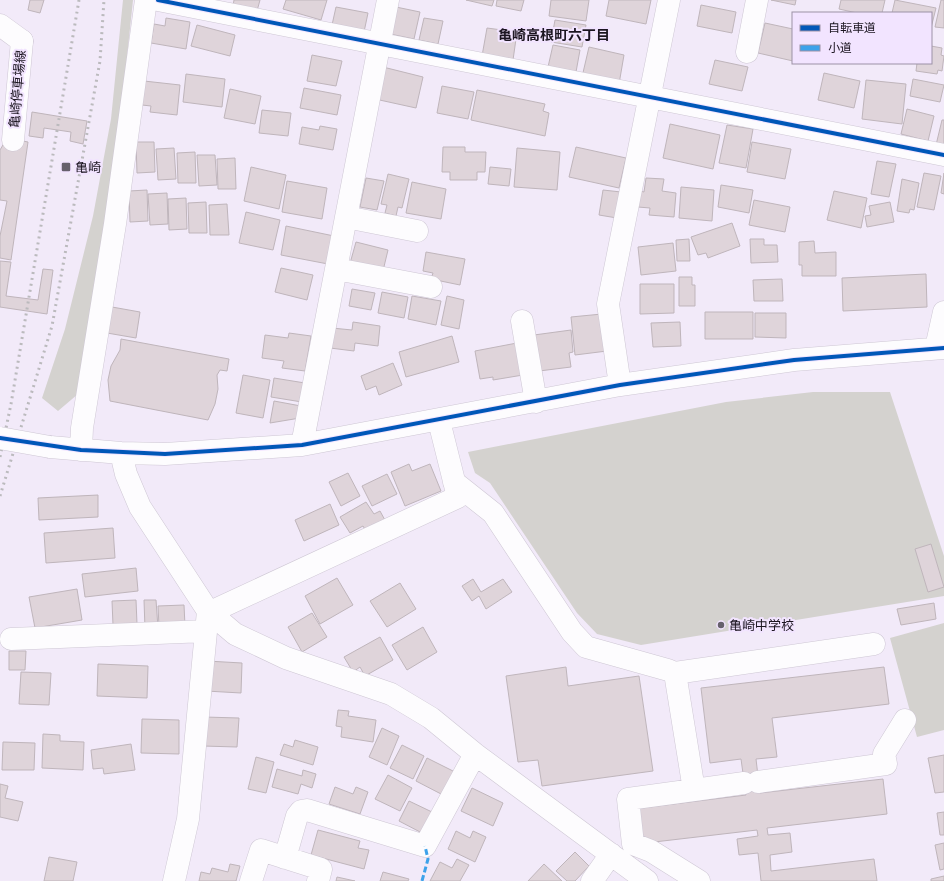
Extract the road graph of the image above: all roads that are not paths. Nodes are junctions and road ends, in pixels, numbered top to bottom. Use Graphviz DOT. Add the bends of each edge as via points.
graph roads {
  1 [pos="146,0"];
  2 [pos="158,0"];
  3 [pos="388,0"];
  4 [pos="669,0"];
  5 [pos="756,0"];
  6 [pos="0,25"];
  7 [pos="378,44"];
  8 [pos="747,52"];
  9 [pos="650,97"];
  10 [pos="13,140"];
  11 [pos="944,155"];
  12 [pos="346,217"];
  13 [pos="417,231"];
  14 [pos="336,269"];
  15 [pos="431,287"];
  16 [pos="944,312"];
  17 [pos="522,321"];
  18 [pos="940,348"];
  19 [pos="620,386"];
  20 [pos="536,402"];
  21 [pos="439,420"];
  22 [pos="0,438"];
  23 [pos="302,446"];
  24 [pos="81,450"];
  25 [pos="121,453"];
  26 [pos="454,482"];
  27 [pos="207,621"];
  28 [pos="11,639"];
  29 [pos="874,644"];
  30 [pos="675,673"];
  31 [pos="904,720"];
  32 [pos="475,754"];
  33 [pos="694,790"];
  34 [pos="611,854"];
  35 [pos="285,858"];
  36 [pos="174,881"];
  37 [pos="251,881"];
  38 [pos="318,881"];
  39 [pos="592,881"];
  40 [pos="647,881"];
  41 [pos="699,881"];
  1 -- 24 [label="street" via="115,224 82,428"];
  2 -- 7 [label="street"];
  3 -- 7 [label="street"];
  4 -- 9 [label="street"];
  5 -- 8 [label="street"];
  6 -- 10 [label="street, 亀崎停車場線" via="22,41"];
  7 -- 9 [label="street"];
  7 -- 12 [label="street"];
  9 -- 11 [label="street"];
  9 -- 19 [label="street" via="608,304"];
  12 -- 13 [label="street"];
  12 -- 14 [label="street"];
  14 -- 15 [label="street"];
  14 -- 23 [label="street"];
  16 -- 18 [label="street"];
  17 -- 20 [label="street"];
  18 -- 19 [label="street" via="794,360"];
  19 -- 20 [label="street"];
  20 -- 21 [label="street"];
  21 -- 23 [label="street"];
  21 -- 26 [label="street"];
  22 -- 24 [label="street, bridge"];
  23 -- 25 [label="street" via="165,454"];
  24 -- 25 [label="street"];
  25 -- 27 [label="street" via="126,474 140,507"];
  26 -- 27 [label="street" via="458,497 217,609"];
  26 -- 30 [label="street" via="493,513 572,632 586,647"];
  27 -- 28 [label="street"];
  27 -- 32 [label="street" via="286,658 392,694 431,718"];
  27 -- 36 [label="street" via="188,819"];
  29 -- 30 [label="street"];
  30 -- 33 [label="street"];
  31 -- 33 [label="street" via="884,754 886,764"];
  32 -- 34 [label="street"];
  32 -- 35 [label="street" via="425,846 307,810 297,816"];
  33 -- 41 [label="street" via="628,799 633,844 651,851"];
  34 -- 39 [label="street"];
  34 -- 40 [label="street"];
  35 -- 37 [label="street" via="261,850"];
  35 -- 38 [label="street" via="321,869"];
}
